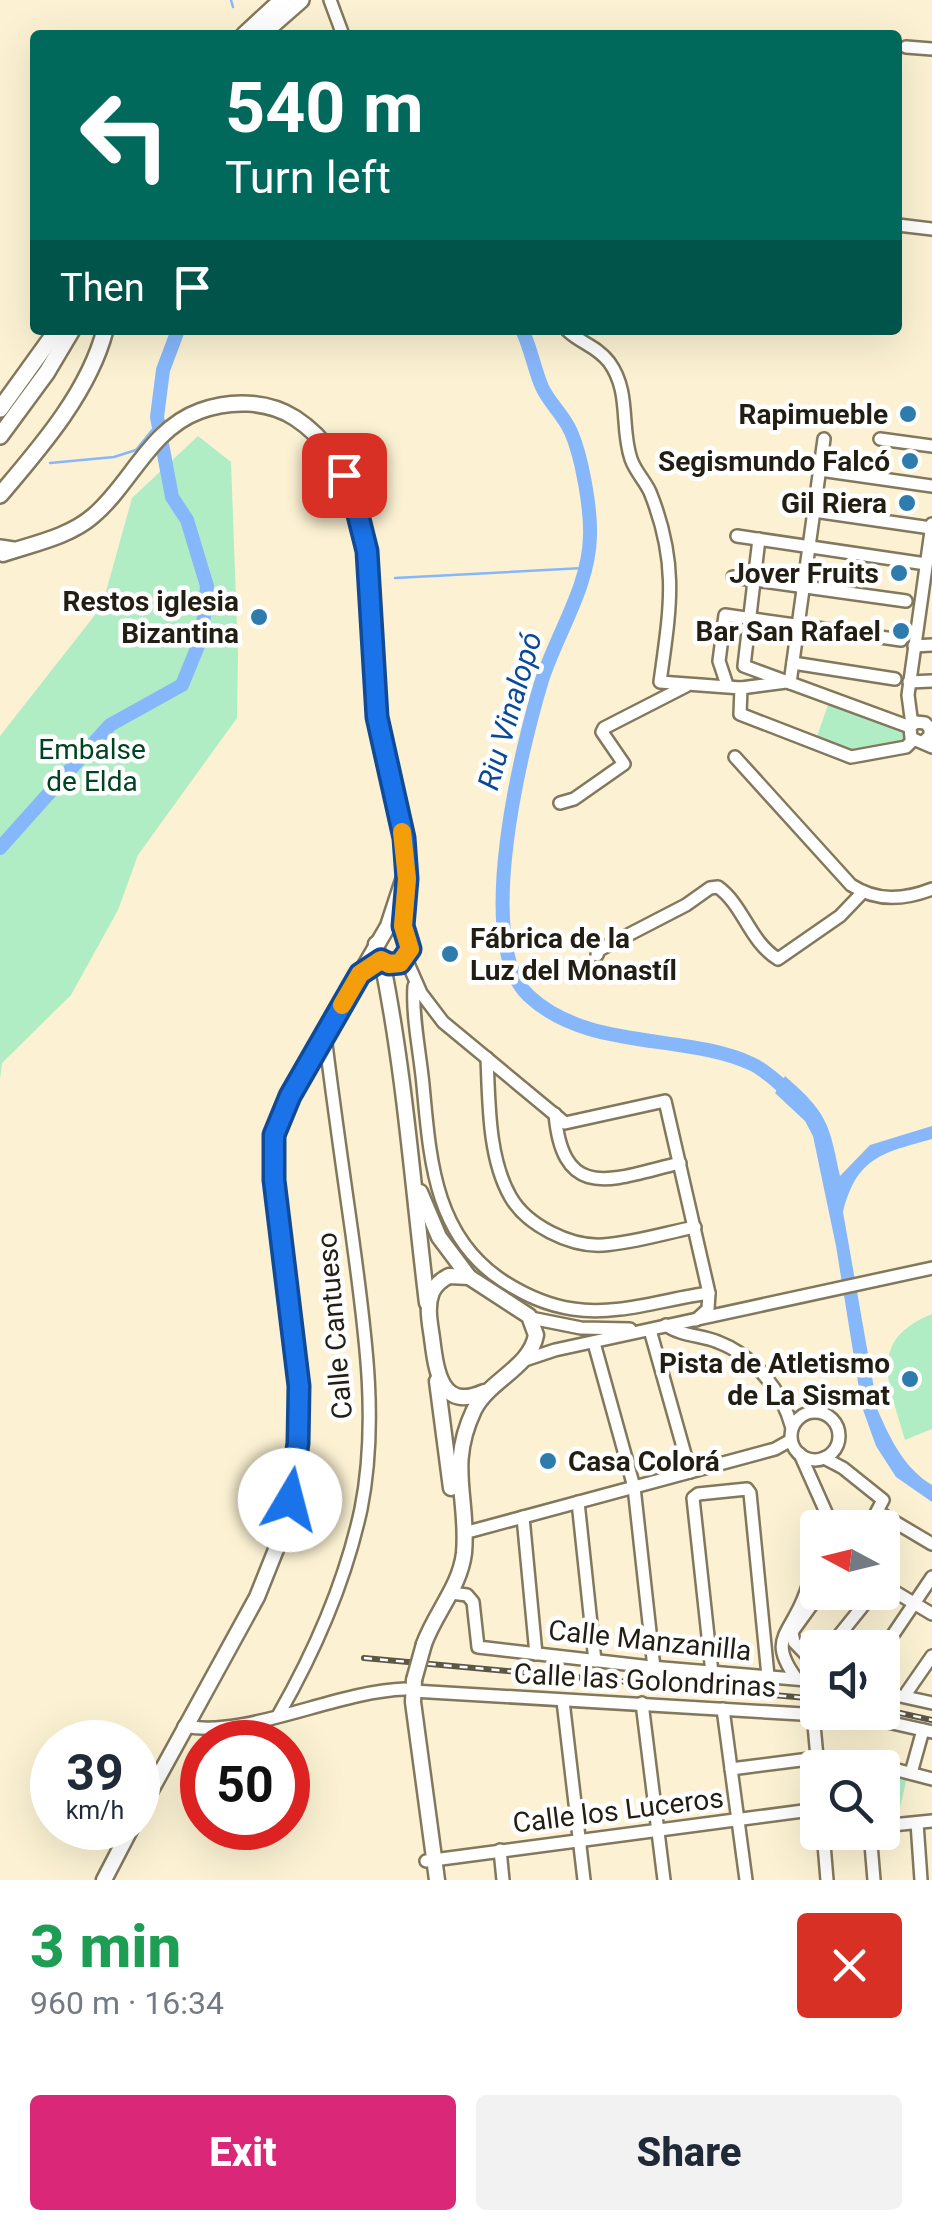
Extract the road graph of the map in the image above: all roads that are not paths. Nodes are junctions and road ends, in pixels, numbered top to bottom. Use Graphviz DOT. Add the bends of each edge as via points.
graph roads {
  1 [pos="282,0"];
  2 [pos="301,0"];
  3 [pos="330,0"];
  4 [pos="249,30"];
  5 [pos="267,30"];
  6 [pos="341,30"];
  7 [pos="906,46"];
  8 [pos="932,49"];
  9 [pos="902,225"];
  10 [pos="932,228"];
  11 [pos="53,335"];
  12 [pos="69,335"];
  13 [pos="103,335"];
  14 [pos="575,335"];
  15 [pos="0,409"];
  16 [pos="0,436"];
  17 [pos="824,439"];
  18 [pos="880,439"];
  19 [pos="932,447"];
  20 [pos="820,470"];
  21 [pos="932,486"];
  22 [pos="0,496"];
  23 [pos="814,511"];
  24 [pos="932,526"];
  25 [pos="737,536"];
  26 [pos="759,539"];
  27 [pos="809,546"];
  28 [pos="4,551"];
  29 [pos="926,564"];
  30 [pos="733,577"];
  31 [pos="754,580"];
  32 [pos="804,587"];
  33 [pos="906,601"];
  34 [pos="750,619"];
  35 [pos="798,626"];
  36 [pos="900,640"];
  37 [pos="932,644"];
  38 [pos="914,646"];
  39 [pos="793,663"];
  40 [pos="895,679"];
  41 [pos="932,681"];
  42 [pos="788,682"];
  43 [pos="688,685"];
  44 [pos="734,686"];
  45 [pos="909,693"];
  46 [pos="919,733"];
  47 [pos="735,757"];
  48 [pos="560,804"];
  49 [pos="407,868"];
  50 [pos="932,889"];
  51 [pos="862,892"];
  52 [pos="404,935"];
  53 [pos="380,938"];
  54 [pos="597,955"];
  55 [pos="391,961"];
  56 [pos="360,974"];
  57 [pos="416,983"];
  58 [pos="443,1022"];
  59 [pos="322,1038"];
  60 [pos="418,1039"];
  61 [pos="487,1058"];
  62 [pos="555,1114"];
  63 [pos="410,1152"];
  64 [pos="680,1163"];
  65 [pos="695,1228"];
  66 [pos="932,1268"];
  67 [pos="469,1277"];
  68 [pos="709,1293"];
  69 [pos="428,1309"];
  70 [pos="726,1313"];
  71 [pos="531,1318"];
  72 [pos="696,1320"];
  73 [pos="659,1327"];
  74 [pos="594,1342"];
  75 [pos="720,1342"];
  76 [pos="521,1362"];
  77 [pos="436,1370"];
  78 [pos="484,1392"];
  79 [pos="786,1406"];
  80 [pos="801,1416"];
  81 [pos="792,1434"];
  82 [pos="837,1446"];
  83 [pos="800,1454"];
  84 [pos="821,1459"];
  85 [pos="844,1468"];
  86 [pos="690,1472"];
  87 [pos="811,1479"];
  88 [pos="634,1487"];
  89 [pos="455,1489"];
  90 [pos="578,1502"];
  91 [pos="824,1510"];
  92 [pos="879,1510"];
  93 [pos="523,1518"];
  94 [pos="900,1525"];
  95 [pos="464,1533"];
  96 [pos="932,1544"];
  97 [pos="932,1577"];
  98 [pos="450,1593"];
  99 [pos="900,1595"];
  100 [pos="916,1604"];
  101 [pos="800,1605"];
  102 [pos="807,1610"];
  103 [pos="860,1610"];
  104 [pos="932,1614"];
  105 [pos="843,1630"];
  106 [pos="897,1630"];
  107 [pos="420,1644"];
  108 [pos="800,1648"];
  109 [pos="536,1654"];
  110 [pos="932,1656"];
  111 [pos="595,1661"];
  112 [pos="654,1668"];
  113 [pos="712,1673"];
  114 [pos="768,1676"];
  115 [pos="796,1678"];
  116 [pos="800,1679"];
  117 [pos="410,1685"];
  118 [pos="908,1692"];
  119 [pos="900,1696"];
  120 [pos="563,1700"];
  121 [pos="932,1703"];
  122 [pos="642,1704"];
  123 [pos="723,1709"];
  124 [pos="800,1713"];
  125 [pos="279,1714"];
  126 [pos="187,1720"];
  127 [pos="257,1720"];
  128 [pos="900,1724"];
  129 [pos="927,1731"];
  130 [pos="180,1734"];
  131 [pos="800,1764"];
  132 [pos="731,1769"];
  133 [pos="900,1770"];
  134 [pos="160,1772"];
  135 [pos="910,1773"];
  136 [pos="932,1778"];
  137 [pos="800,1811"];
  138 [pos="738,1819"];
  139 [pos="932,1821"];
  140 [pos="917,1822"];
  141 [pos="900,1824"];
  142 [pos="658,1830"];
  143 [pos="580,1840"];
  144 [pos="119,1850"];
  145 [pos="500,1850"];
  146 [pos="825,1850"];
  147 [pos="872,1850"];
  148 [pos="430,1860"];
  149 [pos="104,1880"];
  150 [pos="428,1880"];
  151 [pos="436,1880"];
  152 [pos="503,1880"];
  153 [pos="584,1880"];
  154 [pos="664,1880"];
  155 [pos="746,1880"];
  156 [pos="828,1880"];
  157 [pos="874,1880"];
  158 [pos="921,1880"];
  1 -- 4 [label="highway"];
  2 -- 5 [label="highway"];
  3 -- 6 [label="street"];
  7 -- 8 [label="street"];
  9 -- 10 [label="street"];
  11 -- 15 [label="highway"];
  12 -- 16 [label="highway"];
  13 -- 22 [label="highway" via="77,391"];
  14 -- 43 [label="street" via="616,373 630,457 649,491 672,580 660,682"];
  17 -- 20 [label="street"];
  18 -- 19 [label="street"];
  20 -- 21 [label="street"];
  20 -- 23 [label="street"];
  23 -- 24 [label="street"];
  23 -- 27 [label="street"];
  24 -- 29 [label="street"];
  25 -- 26 [label="street"];
  26 -- 27 [label="street"];
  26 -- 31 [label="street"];
  27 -- 29 [label="street"];
  27 -- 32 [label="street"];
  28 -- 49 [label="main road" via="86,521 173,426 214,407 273,408 310,429 344,475 367,551 378,732"];
  29 -- 38 [label="street"];
  30 -- 31 [label="street"];
  31 -- 32 [label="street"];
  31 -- 34 [label="street"];
  32 -- 33 [label="street"];
  32 -- 35 [label="street"];
  34 -- 35 [label="street"];
  34 -- 42 [label="street" via="744,666"];
  34 -- 44 [label="street" via="725,616 719,661"];
  35 -- 36 [label="street"];
  35 -- 39 [label="street"];
  37 -- 38 [label="street"];
  38 -- 45 [label="street"];
  39 -- 40 [label="street"];
  39 -- 42 [label="street"];
  41 -- 45 [label="street"];
  42 -- 44 [label="street"];
  42 -- 46 [label="street"];
  43 -- 44 [label="street"];
  43 -- 48 [label="street" via="604,728 624,764"];
  44 -- 46 [label="street" via="740,714 851,758 906,747"];
  45 -- 46 [label="street"];
  45 -- 46 [label="street"];
  47 -- 51 [label="street"];
  49 -- 52 [label="main road"];
  49 -- 53 [label="main road"];
  50 -- 51 [label="street" via="908,898"];
  51 -- 54 [label="street" via="840,916 778,959 718,886"];
  52 -- 53 [label="main road" via="396,930"];
  52 -- 55 [label="main road" via="410,944"];
  53 -- 55 [label="main road"];
  53 -- 56 [label="main road"];
  55 -- 56 [label="main road"];
  55 -- 57 [label="street"];
  55 -- 63 [label="main road"];
  56 -- 59 [label="main road"];
  57 -- 58 [label="street"];
  57 -- 60 [label="street"];
  58 -- 60 [label="street" via="432,1022"];
  58 -- 61 [label="street"];
  59 -- 125 [label="street, Calle Cantueso" via="359,1288 368,1444 361,1507 340,1585"];
  59 -- 126 [label="main road" via="284,1106 272,1149 298,1364 290,1500 257,1598"];
  60 -- 68 [label="street" via="440,1202 456,1236 488,1271 542,1303 576,1310"];
  61 -- 62 [label="street"];
  61 -- 65 [label="street" via="488,1097 510,1198 545,1231 602,1245"];
  62 -- 64 [label="street" via="563,1158 577,1173 598,1180"];
  62 -- 64 [label="street" via="566,1123 665,1101"];
  63 -- 67 [label="main road" via="429,1218"];
  63 -- 69 [label="main road"];
  64 -- 65 [label="street"];
  65 -- 68 [label="street"];
  66 -- 70 [label="street"];
  67 -- 69 [label="main road" via="443,1278"];
  67 -- 71 [label="main road"];
  68 -- 70 [label="street"];
  68 -- 72 [label="street" via="708,1309"];
  69 -- 77 [label="main road"];
  70 -- 72 [label="street"];
  70 -- 75 [label="street" via="713,1333"];
  71 -- 73 [label="street" via="594,1330"];
  71 -- 76 [label="main road" via="535,1340"];
  72 -- 73 [label="street"];
  73 -- 74 [label="street"];
  73 -- 75 [label="street"];
  73 -- 86 [label="street"];
  74 -- 76 [label="street"];
  74 -- 88 [label="street"];
  75 -- 79 [label="street" via="748,1360"];
  76 -- 78 [label="main road"];
  77 -- 78 [label="main road" via="454,1395"];
  77 -- 89 [label="main road"];
  78 -- 89 [label="main road" via="462,1443"];
  79 -- 80 [label="street"];
  79 -- 81 [label="street"];
  80 -- 81 [label="street"];
  80 -- 82 [label="street" via="819,1411 831,1417 839,1430"];
  81 -- 83 [label="street"];
  81 -- 86 [label="street" via="775,1449"];
  82 -- 84 [label="street"];
  82 -- 85 [label="street"];
  83 -- 84 [label="street"];
  83 -- 87 [label="street"];
  84 -- 85 [label="street"];
  84 -- 87 [label="street"];
  85 -- 92 [label="street" via="883,1500"];
  86 -- 88 [label="street"];
  87 -- 91 [label="street"];
  88 -- 90 [label="street"];
  88 -- 112 [label="street"];
  89 -- 95 [label="main road"];
  89 -- 107 [label="main road" via="454,1567 424,1622"];
  90 -- 93 [label="street"];
  90 -- 111 [label="street"];
  93 -- 95 [label="street"];
  93 -- 109 [label="street"];
  94 -- 96 [label="street"];
  95 -- 98 [label="main road" via="461,1569"];
  97 -- 100 [label="street"];
  98 -- 107 [label="main road"];
  98 -- 109 [label="street, Calle Manzanilla" via="473,1602 478,1646"];
  99 -- 100 [label="street"];
  100 -- 104 [label="street"];
  100 -- 106 [label="street"];
  101 -- 115 [label="street" via="782,1641"];
  102 -- 108 [label="street, Calle Manzanilla" via="795,1626"];
  103 -- 105 [label="street"];
  107 -- 117 [label="main road, bridge"];
  109 -- 111 [label="street, Calle Manzanilla"];
  110 -- 118 [label="street"];
  111 -- 112 [label="street, Calle Manzanilla"];
  112 -- 113 [label="street, Calle Manzanilla"];
  113 -- 114 [label="street, Calle Manzanilla"];
  113 -- 114 [label="street" via="695,1495 750,1490"];
  114 -- 115 [label="street, Calle Manzanilla"];
  115 -- 116 [label="street, Calle Manzanilla"];
  117 -- 120 [label="street, Calle las Golondrinas"];
  117 -- 125 [label="street, Calle las Golondrinas"];
  117 -- 148 [label="main road"];
  119 -- 121 [label="street"];
  120 -- 122 [label="street, Calle las Golondrinas"];
  120 -- 143 [label="street"];
  122 -- 123 [label="street, Calle las Golondrinas"];
  122 -- 142 [label="street"];
  123 -- 124 [label="street, Calle las Golondrinas"];
  123 -- 132 [label="street"];
  125 -- 127 [label="street, Calle las Golondrinas"];
  128 -- 129 [label="street, Calle las Golondrinas"];
  129 -- 135 [label="street"];
  130 -- 134 [label="main road"];
  131 -- 132 [label="street"];
  132 -- 138 [label="street"];
  133 -- 135 [label="street"];
  135 -- 136 [label="street"];
  137 -- 138 [label="street, Calle los Luceros"];
  138 -- 142 [label="street, Calle los Luceros"];
  138 -- 155 [label="street"];
  139 -- 140 [label="street"];
  140 -- 141 [label="street"];
  140 -- 158 [label="street"];
  142 -- 143 [label="street, Calle los Luceros"];
  142 -- 154 [label="street"];
  143 -- 145 [label="street, Calle los Luceros"];
  143 -- 153 [label="street"];
  144 -- 149 [label="main road"];
  145 -- 148 [label="street, Calle los Luceros"];
  145 -- 152 [label="street"];
  146 -- 156 [label="street"];
  147 -- 157 [label="street"];
  148 -- 150 [label="main road"];
  148 -- 151 [label="main road"];
}
